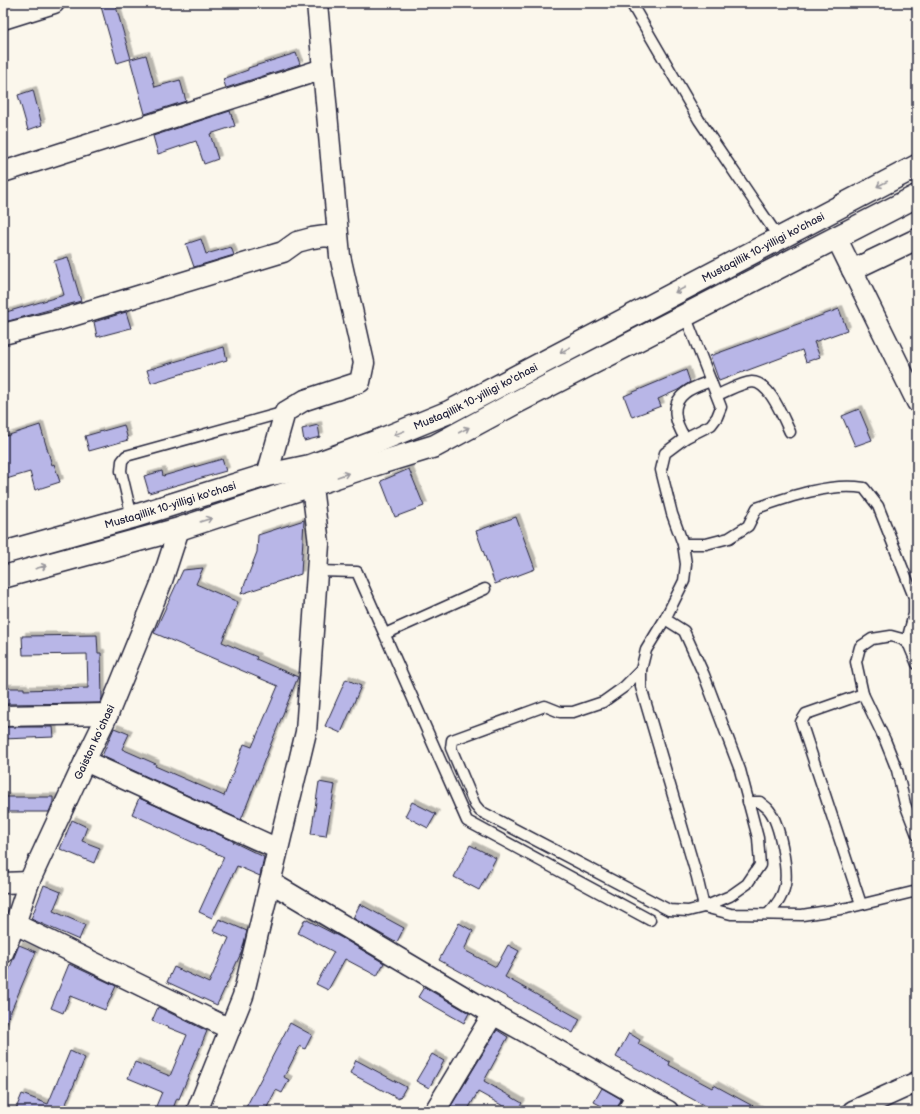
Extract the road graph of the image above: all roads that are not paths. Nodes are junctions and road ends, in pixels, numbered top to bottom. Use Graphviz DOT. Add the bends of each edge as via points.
graph roads {
  1 [pos="54,3"];
  2 [pos="317,3"];
  3 [pos="631,3"];
  4 [pos="3,19"];
  5 [pos="323,68"];
  6 [pos="917,166"];
  7 [pos="3,172"];
  8 [pos="917,196"];
  9 [pos="836,237"];
  10 [pos="779,238"];
  11 [pos="338,239"];
  12 [pos="917,239"];
  13 [pos="852,270"];
  14 [pos="685,315"];
  15 [pos="3,334"];
  16 [pos="711,381"];
  17 [pos="717,395"];
  18 [pos="917,402"];
  19 [pos="285,412"];
  20 [pos="790,432"];
  21 [pos="685,438"];
  22 [pos="267,475"];
  23 [pos="311,475"];
  24 [pos="132,517"];
  25 [pos="179,529"];
  26 [pos="682,544"];
  27 [pos="3,553"];
  28 [pos="317,571"];
  29 [pos="3,577"];
  30 [pos="485,589"];
  31 [pos="665,619"];
  32 [pos="385,634"];
  33 [pos="909,645"];
  34 [pos="917,664"];
  35 [pos="641,670"];
  36 [pos="862,694"];
  37 [pos="108,714"];
  38 [pos="3,716"];
  39 [pos="85,761"];
  40 [pos="748,802"];
  41 [pos="917,835"];
  42 [pos="278,849"];
  43 [pos="29,882"];
  44 [pos="270,882"];
  45 [pos="3,883"];
  46 [pos="917,891"];
  47 [pos="861,904"];
  48 [pos="704,907"];
  49 [pos="768,914"];
  50 [pos="650,920"];
  51 [pos="16,924"];
  52 [pos="3,953"];
  53 [pos="493,1014"];
  54 [pos="230,1029"];
  55 [pos="917,1082"];
  56 [pos="633,1103"];
  57 [pos="197,1111"];
  58 [pos="435,1111"];
  59 [pos="668,1111"];
  60 [pos="853,1111"];
  1 -- 4 [label="street"];
  2 -- 5 [label="street"];
  3 -- 10 [label="lane" via="698,120"];
  5 -- 7 [label="street"];
  5 -- 11 [label="street"];
  6 -- 10 [label="main road, Mustaqillik 10-yilligi ko'chasi, one-way"];
  8 -- 9 [label="main road, Mustaqillik 10-yilligi ko'chasi"];
  9 -- 13 [label="street"];
  9 -- 14 [label="main road, Mustaqillik 10-yilligi ko'chasi"];
  10 -- 23 [label="main road, Mustaqillik 10-yilligi ko'chasi, one-way" via="449,412 378,441"];
  11 -- 15 [label="street" via="326,236 297,242 283,252 59,320"];
  11 -- 19 [label="street" via="364,363 360,382 306,400"];
  12 -- 13 [label="street"];
  13 -- 18 [label="street"];
  14 -- 16 [label="lane"];
  23 -- 14 [label="main road, Mustaqillik 10-yilligi ko'chasi, one-way" via="435,446"];
  16 -- 17 [label="lane"];
  16 -- 21 [label="lane" via="686,392 678,401 675,413 678,427"];
  17 -- 20 [label="lane" via="753,382 763,386 774,400"];
  17 -- 21 [label="lane" via="721,407 717,417 711,425"];
  19 -- 22 [label="street"];
  19 -- 24 [label="lane" via="126,456 122,461 121,471"];
  21 -- 26 [label="lane" via="665,453 661,470"];
  22 -- 23 [label="main road, Mustaqillik 10-yilligi ko'chasi"];
  22 -- 24 [label="main road, Mustaqillik 10-yilligi ko'chasi"];
  25 -- 23 [label="main road, Mustaqillik 10-yilligi ko'chasi, one-way"];
  23 -- 28 [label="street" via="319,544"];
  24 -- 27 [label="main road, Mustaqillik 10-yilligi ko'chasi"];
  29 -- 25 [label="main road, Mustaqillik 10-yilligi ko'chasi, one-way"];
  25 -- 37 [label="street, Gaiston koʻchasi" via="161,584"];
  26 -- 31 [label="lane" via="686,564 684,581"];
  26 -- 33 [label="lane" via="706,544 728,538 748,526 757,508 786,498 825,489 853,486 864,488 878,506 914,597"];
  28 -- 32 [label="lane" via="357,572"];
  28 -- 42 [label="street" via="306,732"];
  30 -- 32 [label="lane"];
  31 -- 35 [label="lane" via="646,650"];
  31 -- 40 [label="lane" via="684,631 704,675 740,770"];
  32 -- 50 [label="lane" via="467,821"];
  33 -- 34 [label="lane"];
  33 -- 36 [label="lane" via="902,639 891,636 872,639 860,647 856,662"];
  35 -- 48 [label="lane" via="641,687"];
  35 -- 48 [label="lane" via="624,687 603,702 573,712 560,712 545,706 452,740 451,748 480,811 669,910 688,911"];
  36 -- 41 [label="lane" via="897,770 905,804"];
  36 -- 47 [label="lane" via="806,714 801,722"];
  37 -- 38 [label="street"];
  37 -- 39 [label="street, Gaiston koʻchasi"];
  39 -- 42 [label="street"];
  39 -- 43 [label="street, Gaiston koʻchasi"];
  40 -- 48 [label="lane" via="758,838 760,865 748,884 730,896"];
  40 -- 49 [label="lane" via="760,802 769,811 779,832 785,861 785,886"];
  42 -- 44 [label="street"];
  43 -- 45 [label="street"];
  43 -- 51 [label="street, Gaiston koʻchasi"];
  44 -- 53 [label="street"];
  44 -- 54 [label="street" via="243,996"];
  46 -- 47 [label="lane"];
  47 -- 49 [label="lane" via="802,915"];
  48 -- 49 [label="lane" via="731,914"];
  51 -- 52 [label="street, Gaiston koʻchasi"];
  51 -- 54 [label="street"];
  53 -- 56 [label="street"];
  53 -- 58 [label="street"];
  54 -- 57 [label="street"];
  55 -- 60 [label="street"];
  56 -- 59 [label="street"];
}
